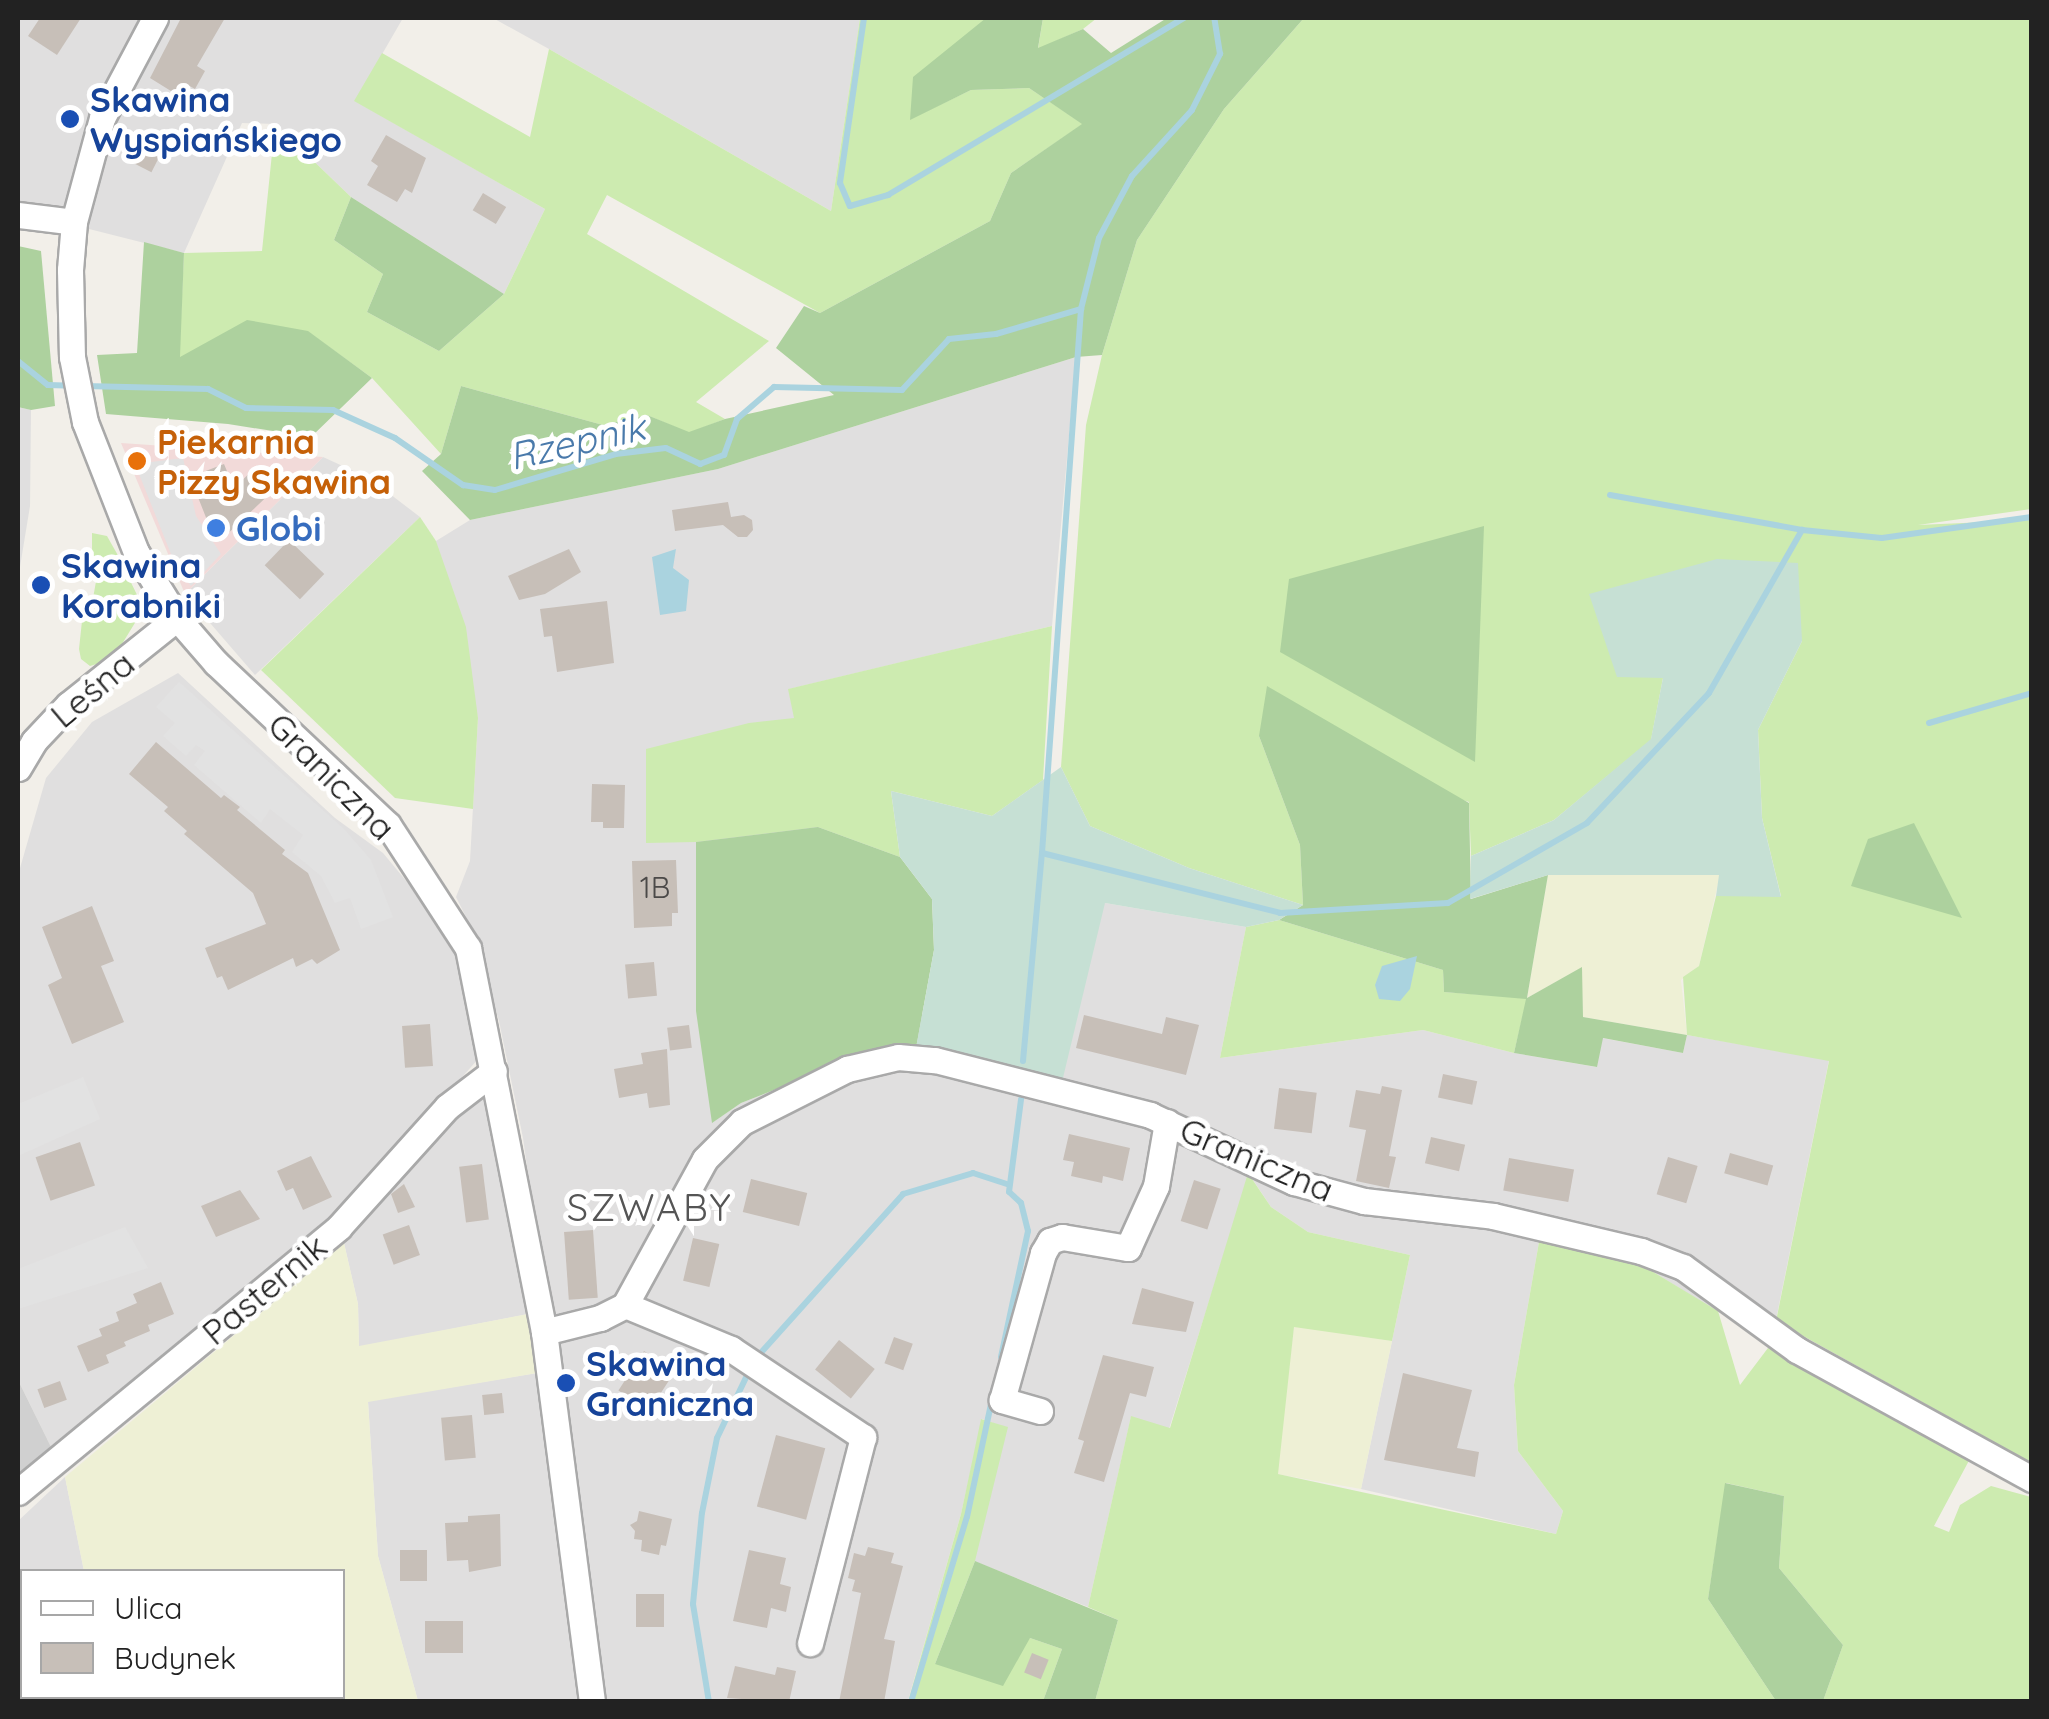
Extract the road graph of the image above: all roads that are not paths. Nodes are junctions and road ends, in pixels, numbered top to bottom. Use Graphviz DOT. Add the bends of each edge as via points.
graph roads {
  1 [pos="155,18"];
  2 [pos="18,215"];
  3 [pos="74,222"];
  4 [pos="177,618"];
  5 [pos="18,768"];
  6 [pos="494,1071"];
  7 [pos="1167,1122"];
  8 [pos="625,1306"];
  9 [pos="544,1332"];
  10 [pos="1040,1412"];
  11 [pos="2032,1479"];
  12 [pos="18,1492"];
  13 [pos="810,1642"];
  14 [pos="592,1702"];
  1 -- 3 [label="street, Graniczna" via="102,118"];
  2 -- 3 [label="street"];
  3 -- 4 [label="street, Graniczna" via="72,357 84,422 136,552"];
  4 -- 5 [label="street, Leśna" via="68,704"];
  4 -- 6 [label="street, Graniczna" via="388,825 468,948"];
  6 -- 9 [label="street, Graniczna"];
  6 -- 12 [label="street, Pasternik" via="447,1107 339,1227"];
  7 -- 8 [label="street, Graniczna" via="935,1060 898,1057 846,1069 764,1108 723,1137 679,1201"];
  7 -- 10 [label="street" via="1156,1186 1128,1248 1062,1237 1042,1252 1002,1400"];
  7 -- 11 [label="street, Graniczna" via="1321,1190 1509,1220 1683,1267 1796,1350"];
  8 -- 9 [label="street"];
  8 -- 13 [label="street" via="731,1349 862,1436"];
  9 -- 14 [label="street, Graniczna"];
}
